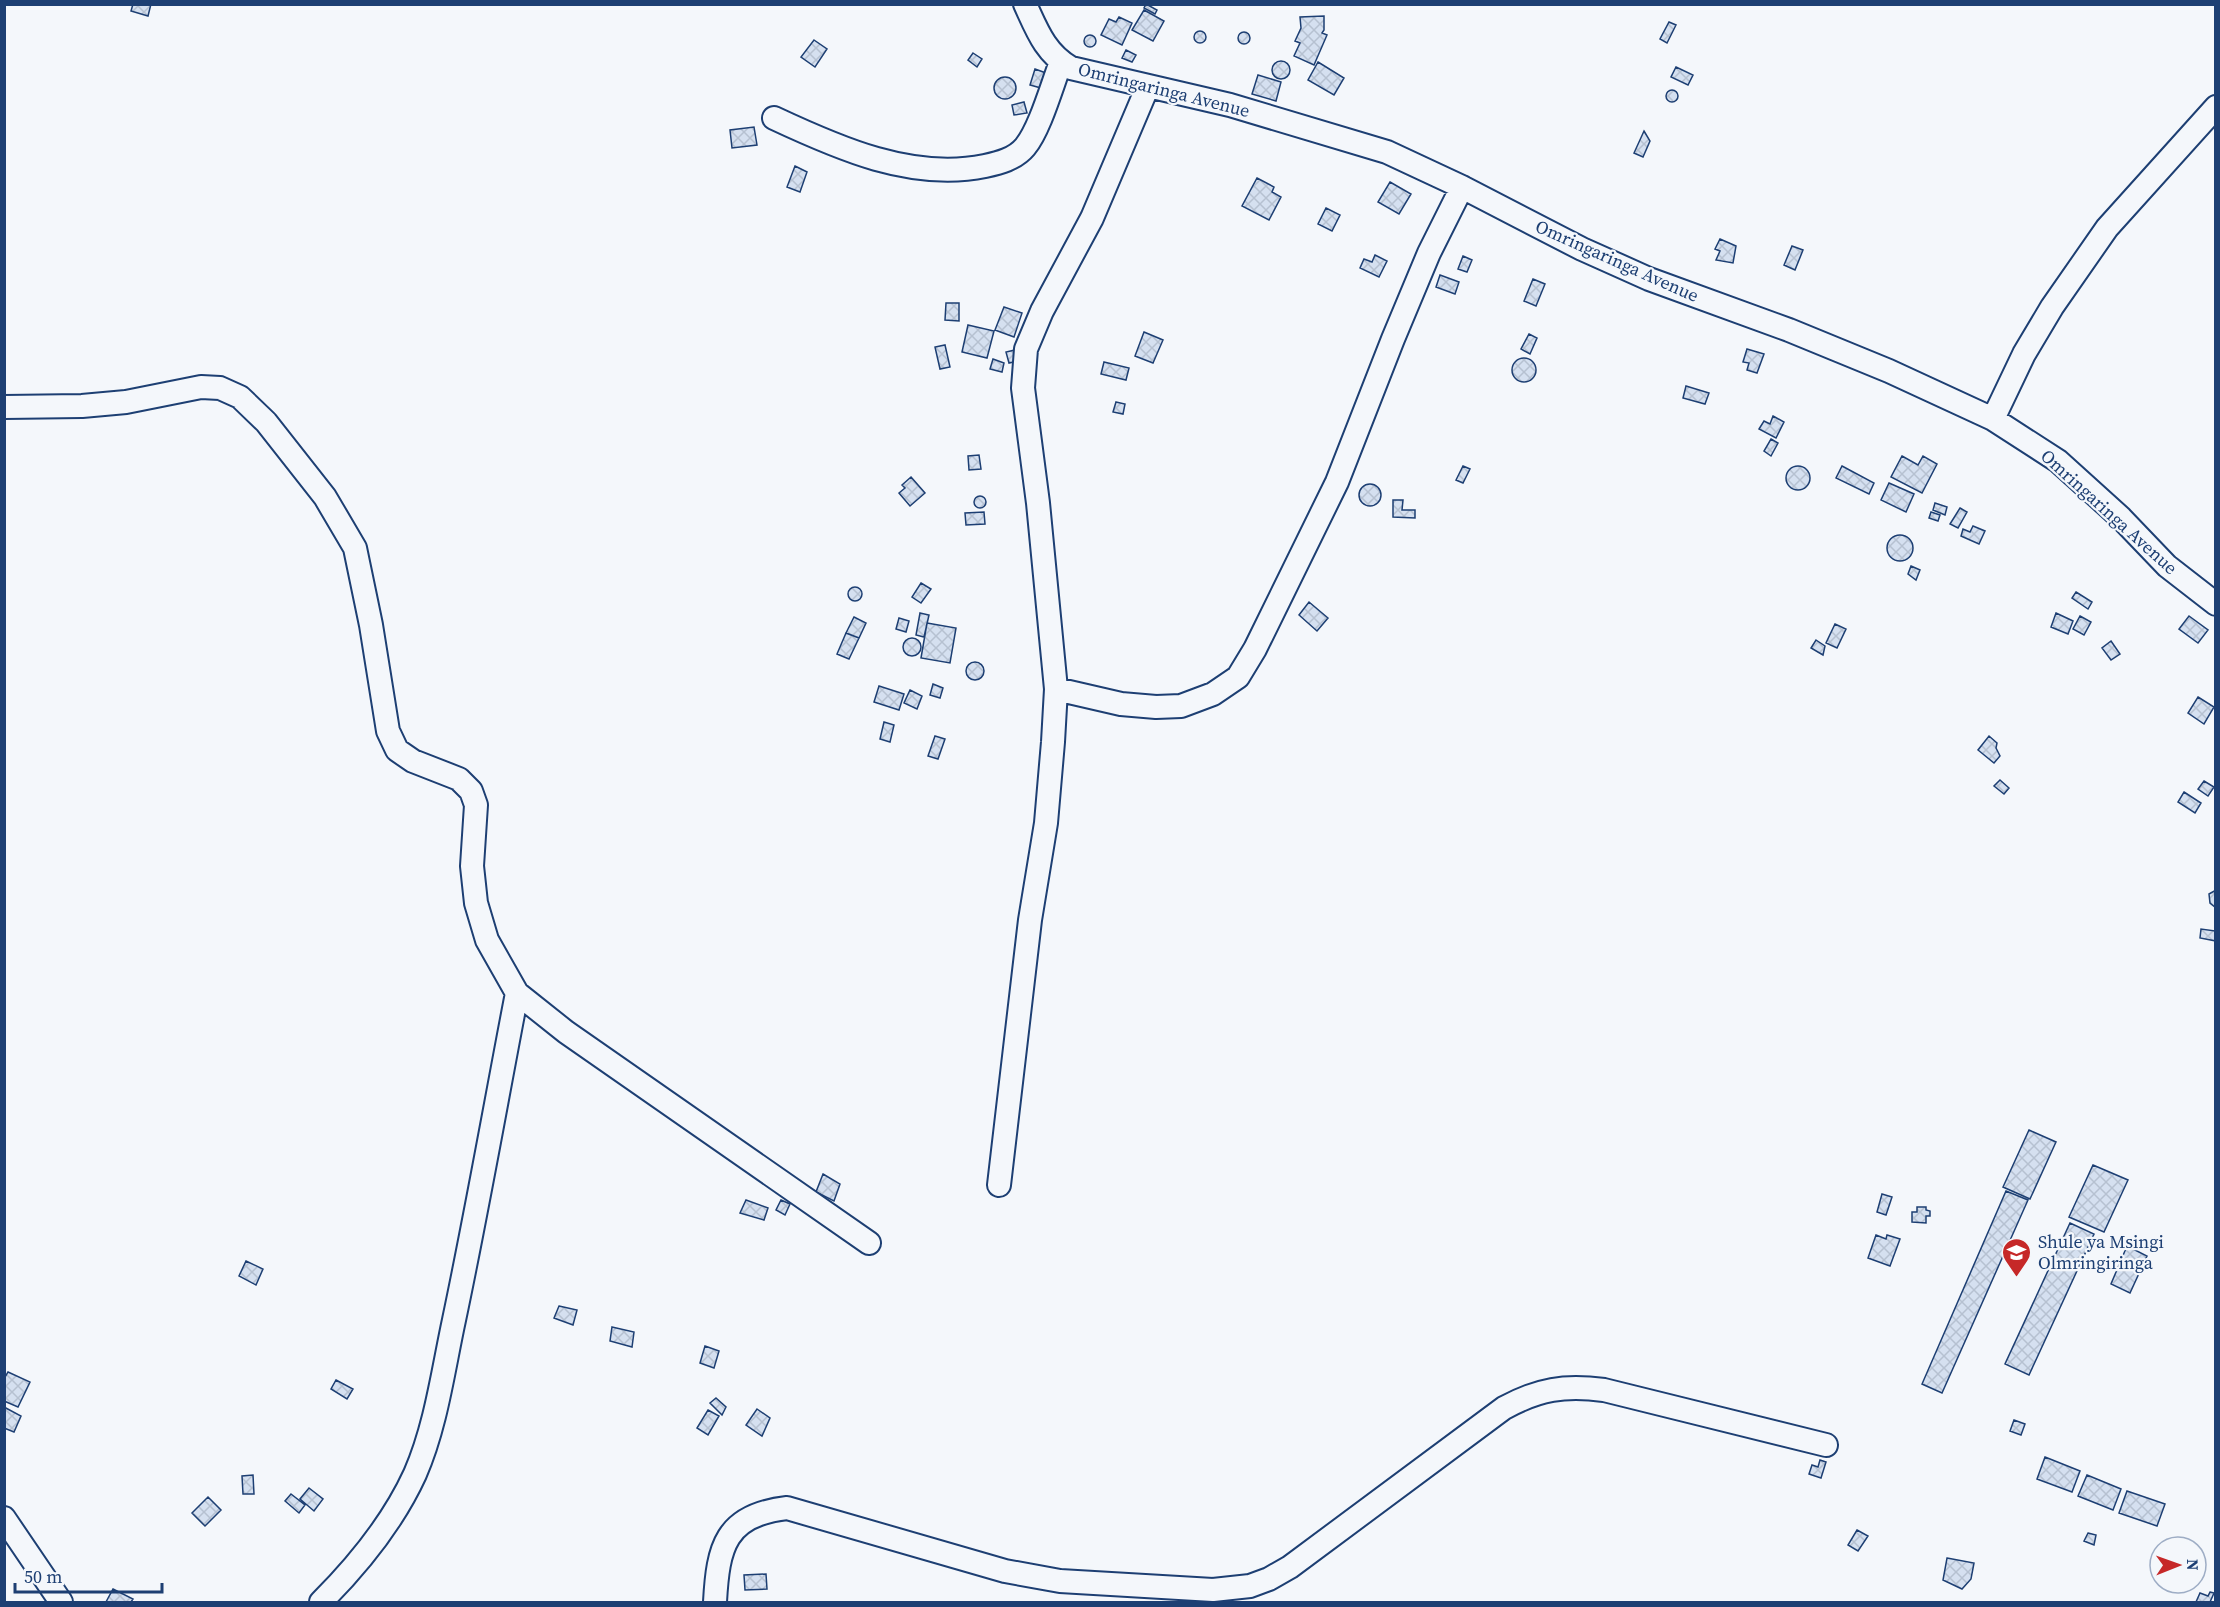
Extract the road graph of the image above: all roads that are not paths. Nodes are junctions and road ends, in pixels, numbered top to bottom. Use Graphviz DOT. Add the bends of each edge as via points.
graph roads {
  1 [pos="1025,4"];
  2 [pos="1061,62"];
  3 [pos="1148,86"];
  4 [pos="2216,107"];
  5 [pos="774,118"];
  6 [pos="1462,187"];
  7 [pos="4,407"];
  8 [pos="1993,419"];
  9 [pos="2216,604"];
  10 [pos="1056,689"];
  11 [pos="517,993"];
  12 [pos="999,1185"];
  13 [pos="869,1243"];
  14 [pos="1826,1445"];
  15 [pos="4,1518"];
  16 [pos="62,1602"];
  17 [pos="321,1602"];
  18 [pos="715,1602"];
  1 -- 2 [label="street, Omringaringa Avenue" via="1045,47"];
  2 -- 3 [label="street, Omringaringa Avenue"];
  2 -- 5 [label="street" via="1025,147 1005,162 969,169 920,168 823,141"];
  3 -- 6 [label="street, Omringaringa Avenue" via="1240,108 1387,152"];
  3 -- 10 [label="street" via="1092,218 1042,310 1026,349 1023,388"];
  4 -- 8 [label="street" via="2107,228 2052,307"];
  6 -- 8 [label="street, Omringaringa Avenue" via="1649,279 1889,370"];
  6 -- 10 [label="street" via="1415,285 1337,482 1238,677 1213,694 1181,705 1156,707 1121,704"];
  7 -- 11 [label="street" via="82,406 201,387 220,388 240,397 266,422 325,497 355,549 388,731 397,750 413,761 459,779 471,791 476,805 472,866 476,903 487,940"];
  8 -- 9 [label="street, Omringaringa Avenue" via="2058,461 2167,566"];
  10 -- 12 [label="street" via="1046,823"];
  11 -- 13 [label="street" via="566,1032"];
  11 -- 17 [label="street" via="432,1425 415,1474 387,1522 352,1570"];
  14 -- 18 [label="street" via="1604,1390 1558,1388 1522,1398 1504,1408 1290,1567 1250,1586 1213,1590 1036,1578 787,1509 751,1517 729,1537 716,1570"];
  15 -- 16 [label="street"];
}
